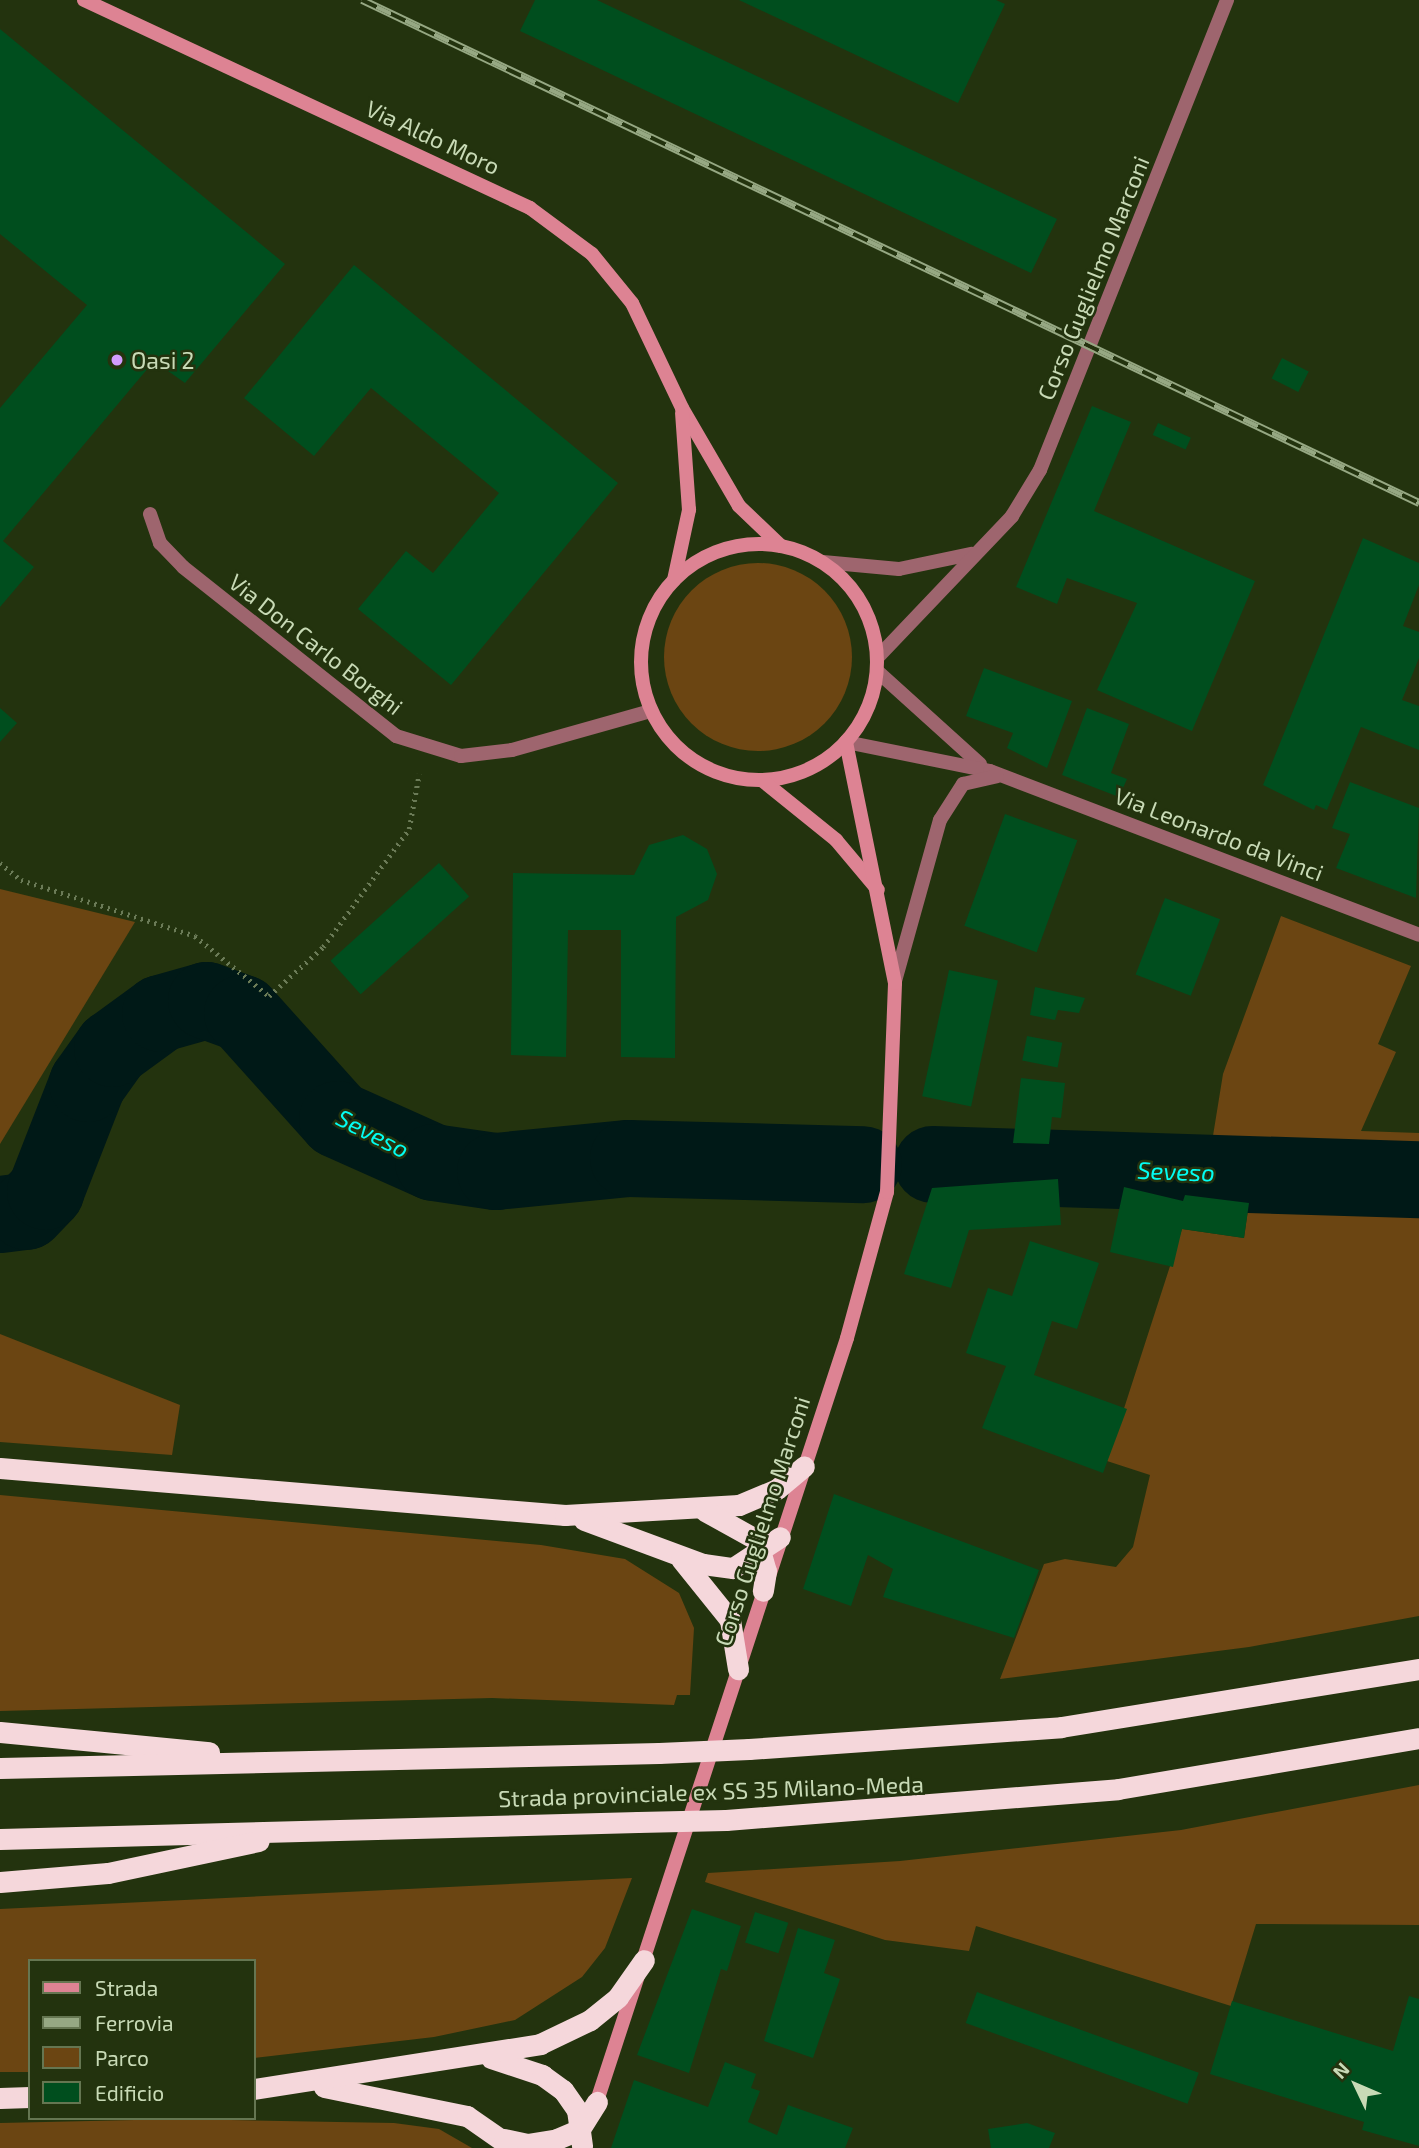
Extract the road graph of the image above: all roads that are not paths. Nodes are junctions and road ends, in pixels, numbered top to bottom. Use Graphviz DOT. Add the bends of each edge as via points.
graph roads {
  1 [pos="84,0"];
  2 [pos="1227,0"];
  3 [pos="682,408"];
  4 [pos="150,514"];
  5 [pos="780,546"];
  6 [pos="971,554"];
  7 [pos="823,562"];
  8 [pos="674,580"];
  9 [pos="877,665"];
  10 [pos="651,711"];
  11 [pos="846,742"];
  12 [pos="996,773"];
  13 [pos="763,781"];
  14 [pos="881,894"];
  15 [pos="1419,936"];
  16 [pos="895,982"];
  17 [pos="804,1466"];
  18 [pos="0,1468"];
  19 [pos="699,1508"];
  20 [pos="565,1515"];
  21 [pos="780,1537"];
  22 [pos="763,1554"];
  23 [pos="677,1555"];
  24 [pos="763,1591"];
  25 [pos="738,1669"];
  26 [pos="1419,1669"];
  27 [pos="0,1732"];
  28 [pos="1419,1738"];
  29 [pos="295,1760"];
  30 [pos="0,1768"];
  31 [pos="295,1832"];
  32 [pos="0,1839"];
  33 [pos="0,1882"];
  34 [pos="644,1960"];
  35 [pos="486,2056"];
  36 [pos="308,2084"];
  37 [pos="256,2090"];
  38 [pos="0,2098"];
  39 [pos="28,2098"];
  40 [pos="597,2102"];
  41 [pos="581,2141"];
  42 [pos="509,2143"];
  1 -- 3 [label="street, Via Aldo Moro" via="530,208 592,254 632,303"];
  2 -- 6 [label="street, Corso Guglielmo Marconi" via="1040,470 1012,516"];
  3 -- 5 [label="street, Via Aldo Moro" via="739,506"];
  3 -- 8 [label="street, Via Aldo Moro" via="689,510"];
  4 -- 10 [label="street, Via Don Carlo Borghi" via="160,543 183,567 396,736 461,756 512,750"];
  5 -- 7 [label="street"];
  5 -- 8 [label="street" via="742,545 705,557"];
  6 -- 7 [label="street" via="899,569"];
  6 -- 9 [label="street, Corso Guglielmo Marconi"];
  7 -- 9 [label="street" via="862,604"];
  8 -- 10 [label="street" via="653,608 642,641 641,677"];
  9 -- 11 [label="street" via="869,706"];
  9 -- 12 [label="street" via="943,736"];
  10 -- 13 [label="street" via="670,740 696,763 728,777"];
  11 -- 12 [label="street"];
  11 -- 13 [label="street" via="803,771"];
  11 -- 14 [label="street, Corso Guglielmo Marconi"];
  12 -- 15 [label="street, Via Leonardo da Vinci"];
  12 -- 16 [label="street" via="963,784 951,797 923,867"];
  13 -- 14 [label="street" via="836,840"];
  14 -- 16 [label="street, Corso Guglielmo Marconi"];
  16 -- 17 [label="street, Corso Guglielmo Marconi" via="893,1130 887,1192"];
  17 -- 19 [label="highway" via="777,1489 738,1505"];
  17 -- 21 [label="street, Corso Guglielmo Marconi"];
  18 -- 20 [label="highway"];
  19 -- 20 [label="highway"];
  19 -- 22 [label="highway" via="743,1527"];
  20 -- 23 [label="highway"];
  21 -- 22 [label="highway"];
  21 -- 24 [label="street, Corso Guglielmo Marconi"];
  22 -- 23 [label="highway" via="733,1568"];
  22 -- 24 [label="highway"];
  23 -- 25 [label="highway" via="730,1620"];
  24 -- 25 [label="street, Corso Guglielmo Marconi"];
  25 -- 34 [label="street, Corso Guglielmo Marconi"];
  26 -- 29 [label="highway, Strada provinciale ex SS 35 Milano-Meda, bridge" via="1061,1727 659,1753"];
  27 -- 29 [label="highway"];
  28 -- 31 [label="highway, Strada provinciale ex SS 35 Milano-Meda, bridge" via="1118,1789 726,1820"];
  29 -- 30 [label="highway, Strada provinciale ex SS 35 Milano-Meda"];
  31 -- 32 [label="highway, Strada provinciale ex SS 35 Milano-Meda"];
  31 -- 33 [label="highway" via="108,1873"];
  34 -- 35 [label="highway" via="618,1997 590,2020 540,2044"];
  34 -- 40 [label="street, Corso Guglielmo Marconi"];
  35 -- 36 [label="highway"];
  35 -- 41 [label="highway" via="542,2075 563,2091 578,2110"];
  36 -- 37 [label="highway"];
  36 -- 42 [label="highway" via="405,2099 467,2116"];
  38 -- 39 [label="highway"];
  40 -- 41 [label="highway"];
  41 -- 42 [label="highway"];
}
